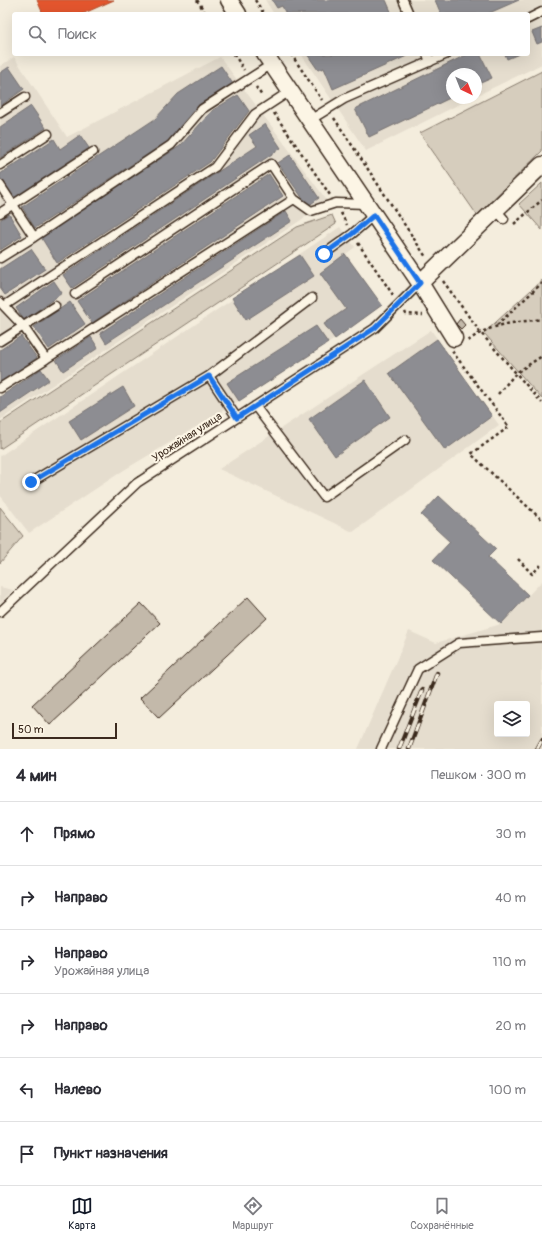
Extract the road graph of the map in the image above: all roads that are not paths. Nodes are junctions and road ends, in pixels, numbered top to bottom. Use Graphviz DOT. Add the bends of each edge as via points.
graph roads {
  1 [pos="229,0"];
  2 [pos="403,0"];
  3 [pos="237,12"];
  4 [pos="409,12"];
  5 [pos="542,12"];
  6 [pos="530,17"];
  7 [pos="438,56"];
  8 [pos="428,58"];
  9 [pos="269,59"];
  10 [pos="290,91"];
  11 [pos="25,97"];
  12 [pos="0,113"];
  13 [pos="310,120"];
  14 [pos="48,134"];
  15 [pos="93,152"];
  16 [pos="542,164"];
  17 [pos="0,165"];
  18 [pos="0,185"];
  19 [pos="294,199"];
  20 [pos="12,204"];
  21 [pos="370,210"];
  22 [pos="0,213"];
  23 [pos="34,237"];
  24 [pos="324,254"];
  25 [pos="0,258"];
  26 [pos="420,283"];
  27 [pos="75,294"];
  28 [pos="312,298"];
  29 [pos="2,304"];
  30 [pos="55,306"];
  31 [pos="23,326"];
  32 [pos="461,340"];
  33 [pos="0,341"];
  34 [pos="46,359"];
  35 [pos="209,376"];
  36 [pos="0,388"];
  37 [pos="255,406"];
  38 [pos="237,418"];
  39 [pos="405,440"];
  40 [pos="31,482"];
  41 [pos="0,612"];
  42 [pos="542,638"];
  43 [pos="381,749"];
  1 -- 3 [label="street"];
  2 -- 4 [label="lane"];
  5 -- 6 [label="lane"];
  7 -- 8 [label="lane"];
  8 -- 13 [label="lane" via="344,99"];
  9 -- 10 [label="street"];
  9 -- 23 [label="lane" via="202,108 171,145"];
  10 -- 13 [label="street"];
  10 -- 29 [label="lane" via="255,114 214,167"];
  11 -- 12 [label="lane"];
  13 -- 21 [label="street"];
  14 -- 17 [label="lane"];
  15 -- 20 [label="lane"];
  16 -- 26 [label="street" via="500,214"];
  18 -- 20 [label="lane"];
  19 -- 21 [label="lane" via="311,211 336,203"];
  19 -- 27 [label="lane" via="271,164"];
  19 -- 34 [label="lane"];
  20 -- 22 [label="lane"];
  20 -- 23 [label="lane"];
  21 -- 24 [label="lane" via="352,234"];
  21 -- 26 [label="street"];
  23 -- 25 [label="lane"];
  26 -- 32 [label="street"];
  26 -- 37 [label="lane, Урожайная улица" via="375,328"];
  28 -- 35 [label="lane"];
  29 -- 31 [label="lane"];
  30 -- 31 [label="lane"];
  31 -- 33 [label="lane"];
  31 -- 34 [label="lane"];
  34 -- 36 [label="lane"];
  35 -- 38 [label="lane"];
  35 -- 40 [label="lane"];
  37 -- 38 [label="lane, Урожайная улица"];
  37 -- 39 [label="lane" via="324,498"];
  38 -- 41 [label="lane, Урожайная улица" via="136,483"];
  42 -- 43 [label="lane" via="459,643 418,669"];
}
